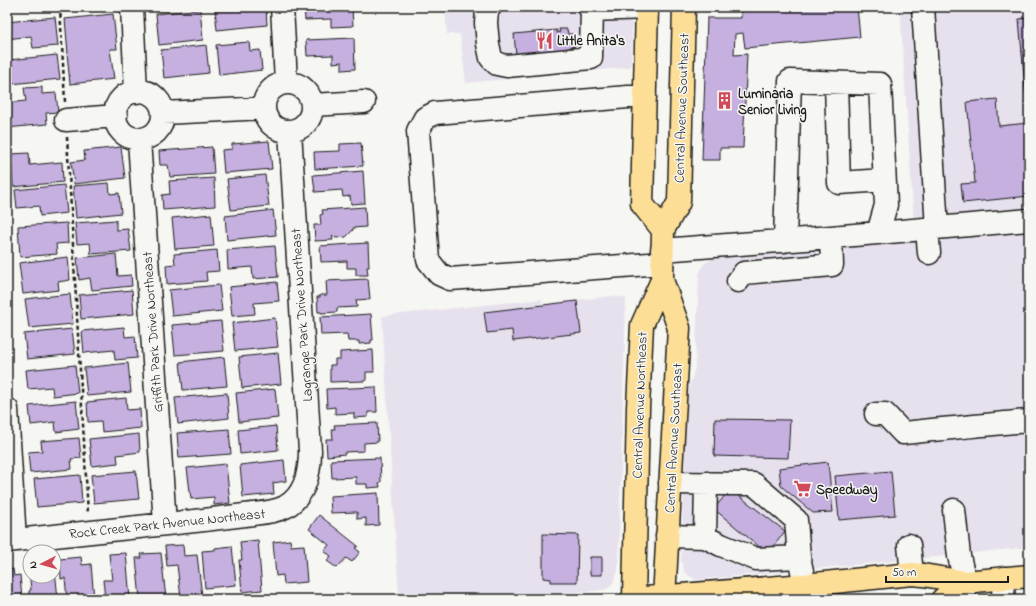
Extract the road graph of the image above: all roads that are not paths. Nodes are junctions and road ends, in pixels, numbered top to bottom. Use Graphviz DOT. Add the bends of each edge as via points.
graph roads {
  1 [pos="132,7"];
  2 [pos="282,7"];
  3 [pos="490,7"];
  4 [pos="647,7"];
  5 [pos="684,7"];
  6 [pos="923,7"];
  7 [pos="591,8"];
  8 [pos="286,82"];
  9 [pos="836,82"];
  10 [pos="136,92"];
  11 [pos="645,97"];
  12 [pos="364,102"];
  13 [pos="312,105"];
  14 [pos="264,108"];
  15 [pos="163,113"];
  16 [pos="116,116"];
  17 [pos="66,120"];
  18 [pos="290,131"];
  19 [pos="138,140"];
  20 [pos="884,180"];
  21 [pos="1029,220"];
  22 [pos="932,228"];
  23 [pos="878,233"];
  24 [pos="831,237"];
  25 [pos="785,241"];
  26 [pos="929,253"];
  27 [pos="662,256"];
  28 [pos="738,281"];
  29 [pos="7,409"];
  30 [pos="876,414"];
  31 [pos="1029,420"];
  32 [pos="670,483"];
  33 [pos="706,484"];
  34 [pos="297,496"];
  35 [pos="954,510"];
  36 [pos="165,524"];
  37 [pos="667,536"];
  38 [pos="705,538"];
  39 [pos="11,540"];
  40 [pos="909,545"];
  41 [pos="799,557"];
  42 [pos="912,574"];
  43 [pos="1029,576"];
  44 [pos="804,585"];
  45 [pos="1004,589"];
  46 [pos="965,591"];
  47 [pos="664,598"];
  48 [pos="633,599"];
  49 [pos="943,599"];
  1 -- 10 [label="street"];
  2 -- 8 [label="street"];
  3 -- 7 [label="street" via="487,10 486,23 491,58 497,64 507,66 591,58"];
  4 -- 7 [label="street"];
  4 -- 11 [label="main road"];
  5 -- 27 [label="main road, Central Avenue Southeast" via="679,202"];
  6 -- 22 [label="street"];
  8 -- 13 [label="street" via="301,86 307,91"];
  8 -- 14 [label="street" via="271,90 266,96"];
  9 -- 20 [label="street" via="880,84"];
  9 -- 20 [label="street" via="839,183"];
  9 -- 25 [label="street" via="790,82"];
  10 -- 15 [label="street" via="151,94 157,99"];
  10 -- 16 [label="street" via="123,98 118,104"];
  11 -- 27 [label="main road" via="642,204"];
  11 -- 27 [label="street" via="435,112 425,118 418,131 428,260 439,274 450,279"];
  12 -- 13 [label="street"];
  13 -- 18 [label="street" via="312,113 304,126"];
  14 -- 15 [label="street"];
  14 -- 18 [label="street" via="268,121 274,127"];
  15 -- 19 [label="street" via="160,129 147,139"];
  16 -- 17 [label="street"];
  16 -- 19 [label="street" via="118,127 124,134"];
  18 -- 34 [label="street, Lagrange Park Drive Northeast" via="310,451 306,479"];
  19 -- 36 [label="street, Griffith Park Drive Northeast"];
  20 -- 23 [label="street" via="886,205"];
  21 -- 22 [label="street"];
  22 -- 23 [label="street"];
  22 -- 26 [label="street"];
  23 -- 24 [label="street"];
  24 -- 25 [label="street"];
  24 -- 28 [label="street" via="832,265 744,273"];
  25 -- 27 [label="street"];
  27 -- 32 [label="main road, Central Avenue Southeast" via="679,328"];
  27 -- 48 [label="main road, Central Avenue Northeast" via="642,325"];
  29 -- 39 [label="street"];
  30 -- 31 [label="street" via="885,414 903,433"];
  32 -- 33 [label="street"];
  32 -- 37 [label="main road, Central Avenue Southeast"];
  33 -- 38 [label="street"];
  33 -- 41 [label="street" via="754,484 796,520"];
  34 -- 36 [label="street, Rock Creek Park Avenue Northeast" via="290,504 274,511"];
  35 -- 46 [label="street"];
  36 -- 39 [label="street, Rock Creek Park Avenue Northeast"];
  37 -- 38 [label="street"];
  37 -- 47 [label="main road, Central Avenue Southeast"];
  38 -- 41 [label="street" via="756,559"];
  40 -- 42 [label="street"];
  41 -- 44 [label="street"];
  42 -- 44 [label="main road"];
  42 -- 46 [label="main road" via="923,574"];
  43 -- 45 [label="main road"];
  44 -- 47 [label="main road"];
  45 -- 46 [label="main road"];
  46 -- 49 [label="main road"];
  47 -- 48 [label="main road"];
}
